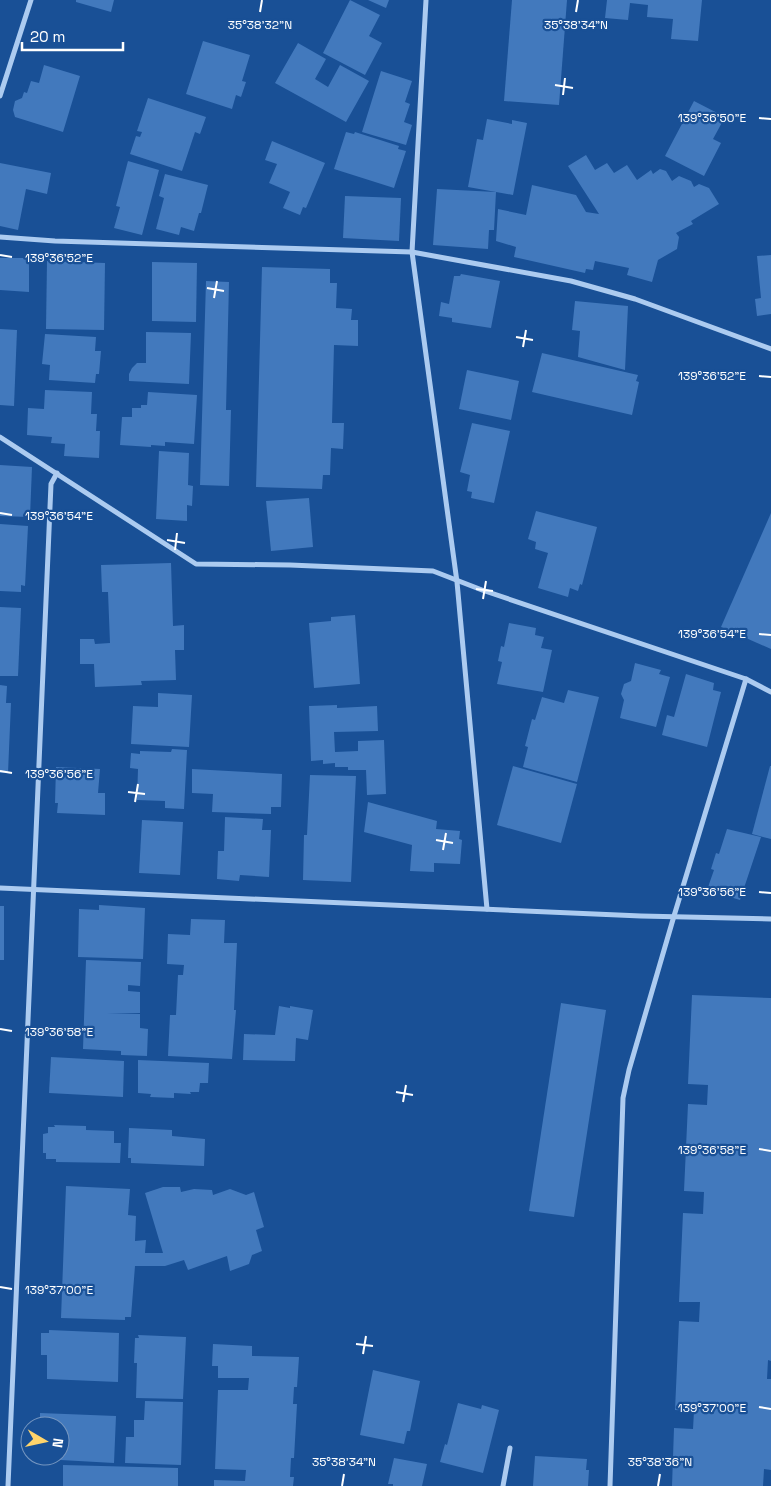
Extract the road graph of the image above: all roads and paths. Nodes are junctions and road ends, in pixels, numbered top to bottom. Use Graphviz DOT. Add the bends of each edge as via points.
graph roads {
  1 [pos="31,0"];
  2 [pos="426,0"];
  3 [pos="0,96"];
  4 [pos="0,236"];
  5 [pos="412,252"];
  6 [pos="771,349"];
  7 [pos="0,437"];
  8 [pos="57,473"];
  9 [pos="457,582"];
  10 [pos="746,679"];
  11 [pos="771,692"];
  12 [pos="0,888"];
  13 [pos="33,890"];
  14 [pos="488,909"];
  15 [pos="674,916"];
  16 [pos="771,919"];
  17 [pos="510,1448"];
  18 [pos="8,1486"];
  19 [pos="503,1486"];
  20 [pos="610,1486"];
  1 -- 3 [label="street"];
  2 -- 5 [label="street"];
  4 -- 5 [label="street" via="55,241"];
  5 -- 6 [label="street" via="571,281 635,299"];
  5 -- 9 [label="street"];
  7 -- 8 [label="street"];
  8 -- 9 [label="street" via="196,564 433,571"];
  8 -- 13 [label="street" via="51,484"];
  9 -- 10 [label="street"];
  9 -- 14 [label="street"];
  10 -- 11 [label="street"];
  10 -- 15 [label="street"];
  12 -- 13 [label="street"];
  13 -- 14 [label="street"];
  13 -- 18 [label="street"];
  14 -- 15 [label="street"];
  15 -- 16 [label="street"];
  15 -- 20 [label="street" via="623,1098"];
  17 -- 19 [label="street"];
}
